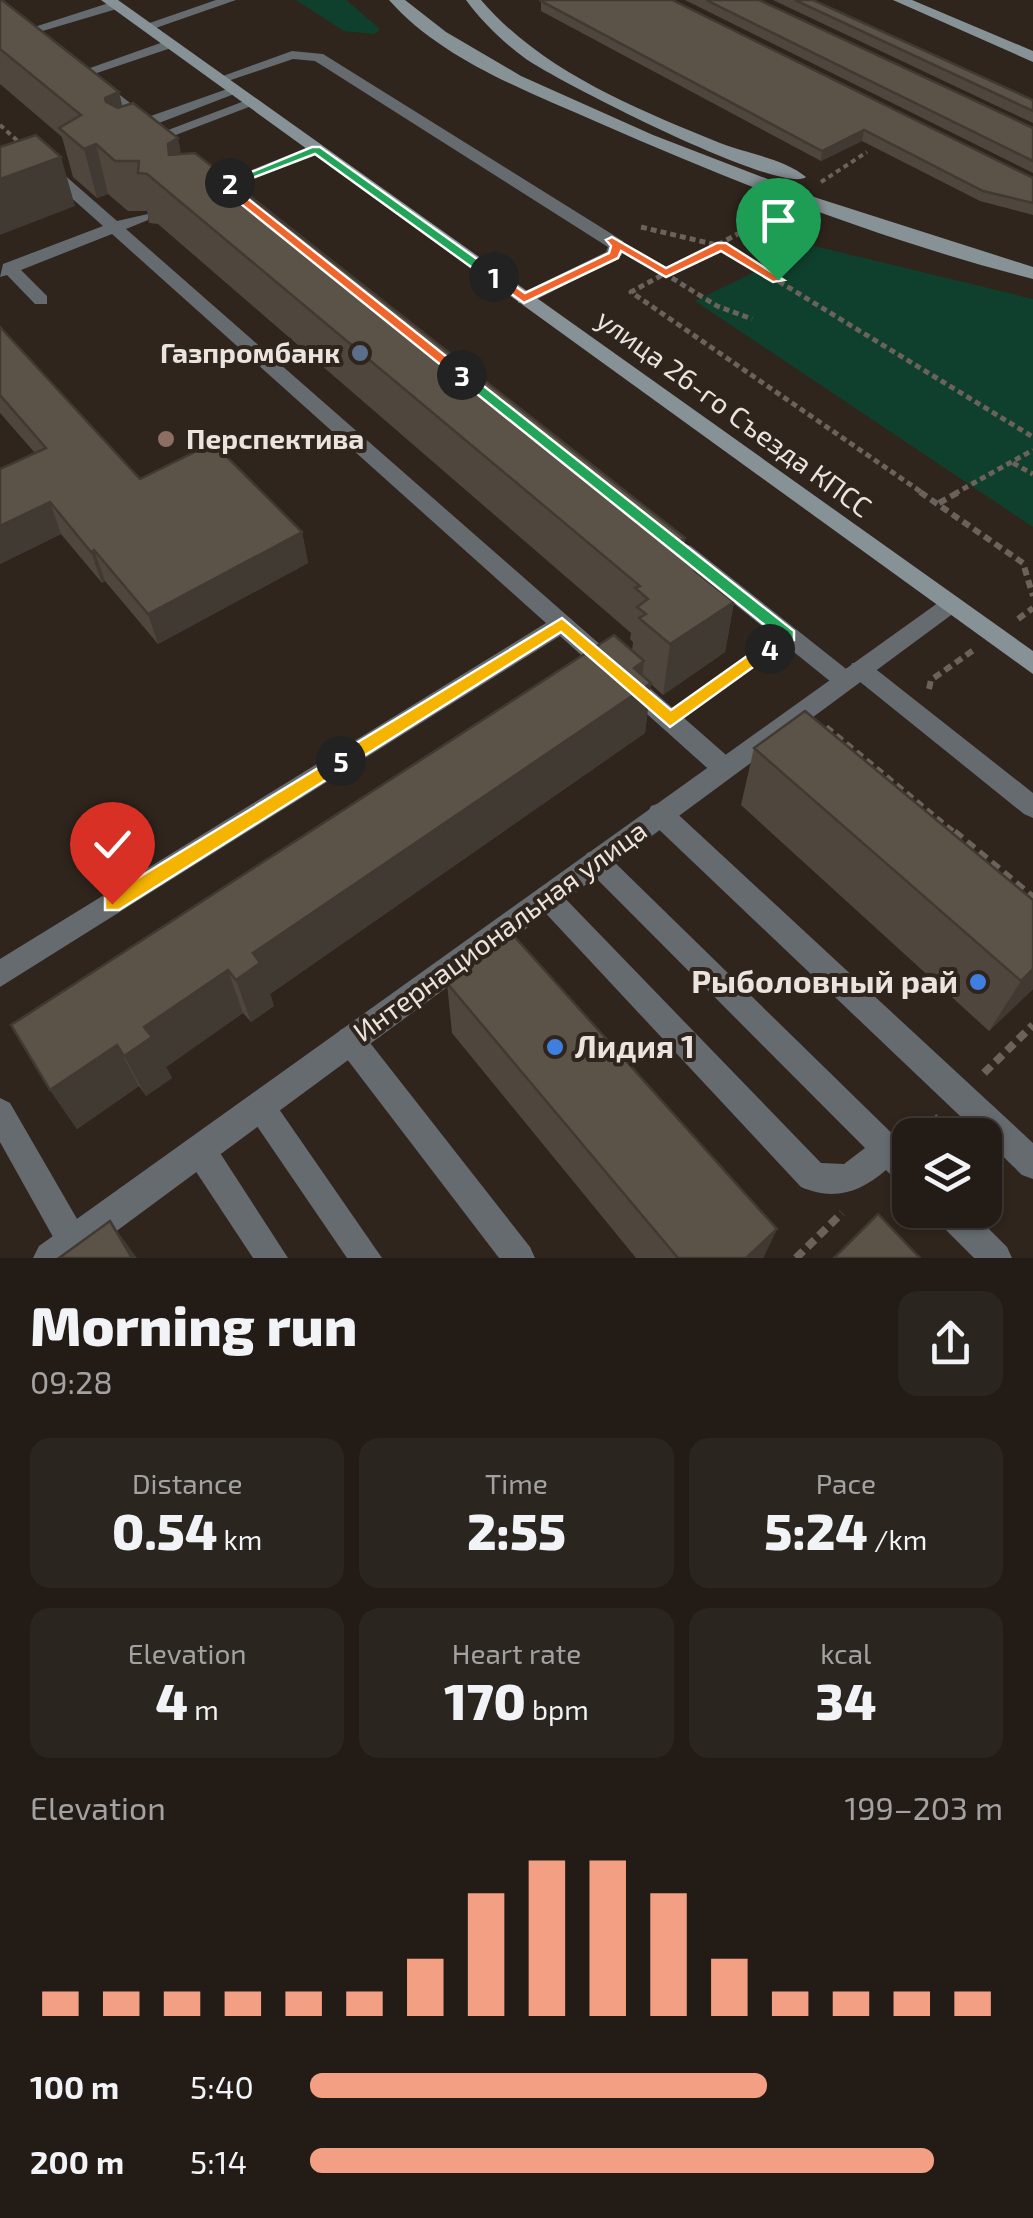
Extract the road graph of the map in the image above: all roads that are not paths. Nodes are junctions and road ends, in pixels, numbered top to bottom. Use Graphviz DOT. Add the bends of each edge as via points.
graph roads {
  1 [pos="229,0"];
  2 [pos="396,0"];
  3 [pos="473,0"];
  4 [pos="900,0"];
  5 [pos="112,2"];
  6 [pos="14,19"];
  7 [pos="145,27"];
  8 [pos="29,31"];
  9 [pos="42,41"];
  10 [pos="169,44"];
  11 [pos="1033,57"];
  12 [pos="219,80"];
  13 [pos="243,97"];
  14 [pos="128,148"];
  15 [pos="316,149"];
  16 [pos="53,171"];
  17 [pos="188,199"];
  18 [pos="142,217"];
  19 [pos="114,228"];
  20 [pos="1033,254"];
  21 [pos="5,270"];
  22 [pos="1033,272"];
  23 [pos="524,299"];
  24 [pos="41,300"];
  25 [pos="668,540"];
  26 [pos="949,604"];
  27 [pos="562,624"];
  28 [pos="1033,664"];
  29 [pos="852,674"];
  30 [pos="724,768"];
  31 [pos="1033,807"];
  32 [pos="660,814"];
  33 [pos="596,861"];
  34 [pos="547,897"];
  35 [pos="0,974"];
  36 [pos="350,1040"];
  37 [pos="260,1106"];
  38 [pos="0,1113"];
  39 [pos="200,1150"];
  40 [pos="886,1150"];
  41 [pos="892,1156"];
  42 [pos="1033,1164"];
  43 [pos="966,1228"];
  44 [pos="62,1250"];
  45 [pos="272,1258"];
  46 [pos="366,1258"];
  47 [pos="519,1258"];
  48 [pos="996,1258"];
  1 -- 7 [label="lane"];
  2 -- 22 [label="main road" via="499,69 696,158"];
  3 -- 20 [label="main road" via="501,34 550,69 627,108 784,173"];
  4 -- 11 [label="main road"];
  5 -- 7 [label="main road, улица 26-го Съезда КПСС"];
  5 -- 8 [label="lane"];
  6 -- 8 [label="lane"];
  7 -- 10 [label="main road, улица 26-го Съезда КПСС"];
  8 -- 9 [label="lane"];
  10 -- 12 [label="main road, улица 26-го Съезда КПСС"];
  10 -- 13 [label="lane" via="76,68 146,123"];
  12 -- 13 [label="main road, улица 26-го Съезда КПСС"];
  12 -- 23 [label="lane" via="292,54 318,57 617,245 614,256"];
  13 -- 14 [label="lane" via="170,142"];
  13 -- 15 [label="main road, улица 26-го Съезда КПСС"];
  15 -- 17 [label="lane"];
  15 -- 23 [label="main road, улица 26-го Съезда КПСС"];
  16 -- 19 [label="lane"];
  18 -- 19 [label="lane"];
  19 -- 21 [label="lane"];
  19 -- 27 [label="lane"];
  21 -- 24 [label="lane"];
  23 -- 26 [label="main road, улица 26-го Съезда КПСС"];
  25 -- 29 [label="lane" via="788,636"];
  26 -- 28 [label="main road, улица 26-го Съезда КПСС"];
  26 -- 29 [label="street, Интернациональная улица"];
  27 -- 30 [label="lane"];
  27 -- 35 [label="lane"];
  29 -- 30 [label="street, Интернациональная улица"];
  29 -- 31 [label="lane" via="910,708"];
  30 -- 32 [label="street, Интернациональная улица"];
  32 -- 33 [label="street, Интернациональная улица"];
  32 -- 42 [label="lane"];
  33 -- 34 [label="street, Интернациональная улица"];
  33 -- 40 [label="lane"];
  34 -- 36 [label="street, Интернациональная улица"];
  34 -- 40 [label="lane" via="812,1176 829,1183 851,1180"];
  36 -- 37 [label="street, Интернациональная улица"];
  36 -- 47 [label="lane"];
  37 -- 39 [label="street, Интернациональная улица"];
  37 -- 46 [label="lane"];
  38 -- 44 [label="lane"];
  39 -- 44 [label="street, Интернациональная улица"];
  39 -- 45 [label="lane"];
  40 -- 41 [label="lane"];
  43 -- 48 [label="lane"];
}
